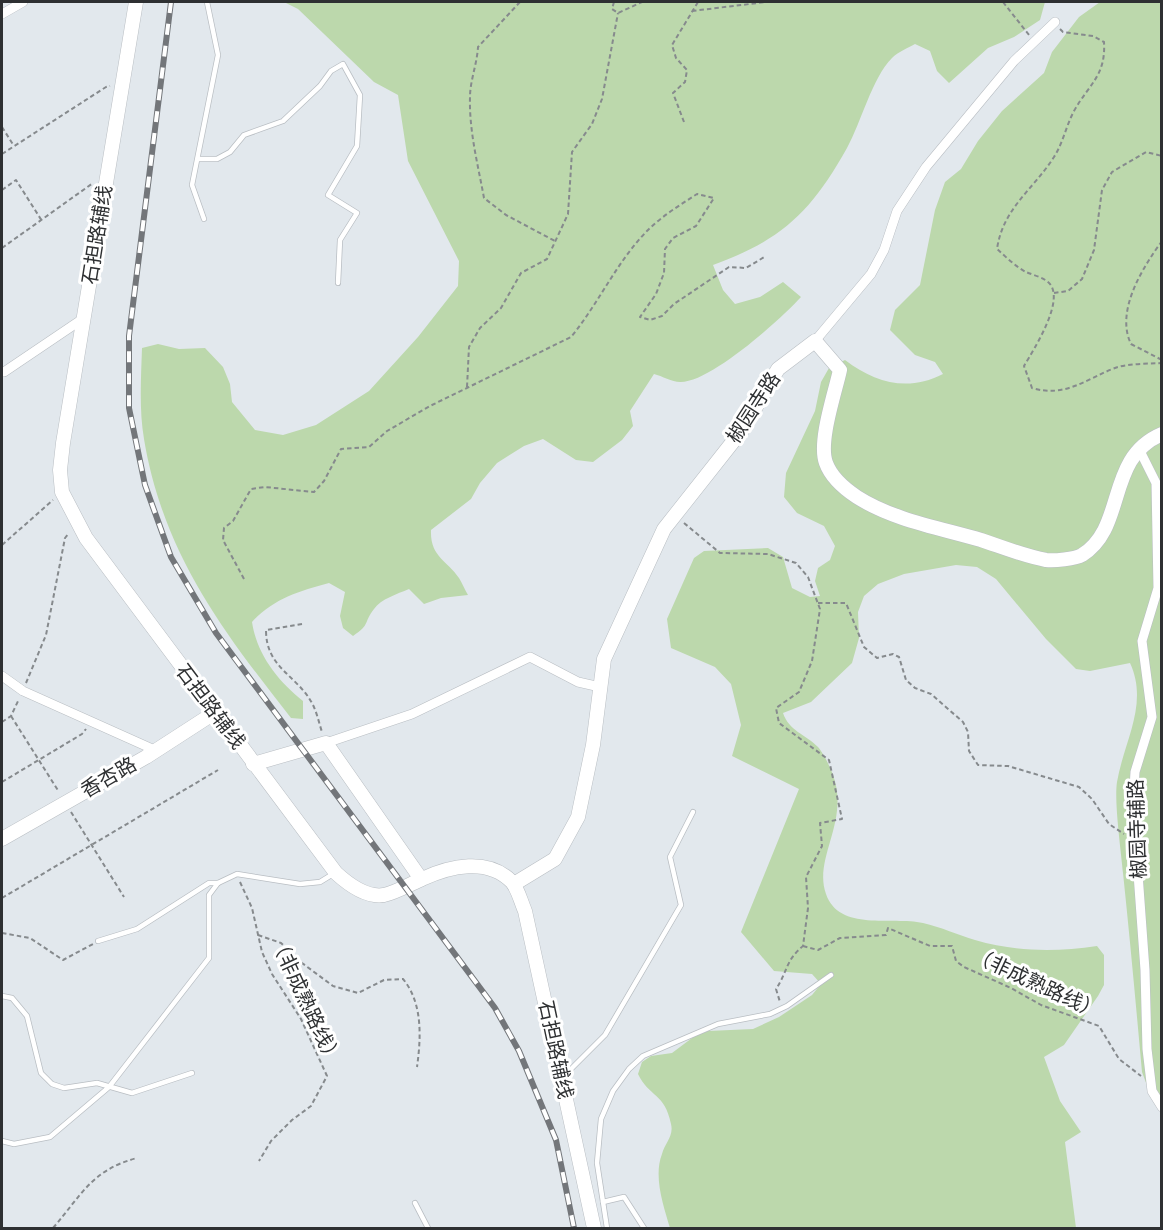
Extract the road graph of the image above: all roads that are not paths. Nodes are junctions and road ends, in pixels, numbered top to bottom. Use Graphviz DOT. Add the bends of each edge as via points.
graph roads {
  1 [pos="23,2"];
  2 [pos="136,2"];
  3 [pos="207,2"];
  4 [pos="2,14"];
  5 [pos="1055,22"];
  6 [pos="198,159"];
  7 [pos="204,219"];
  8 [pos="338,283"];
  9 [pos="84,318"];
  10 [pos="815,341"];
  11 [pos="4,372"];
  12 [pos="1161,435"];
  13 [pos="1139,449"];
  14 [pos="2,676"];
  15 [pos="600,687"];
  16 [pos="214,713"];
  17 [pos="326,743"];
  18 [pos="157,751"];
  19 [pos="253,764"];
  20 [pos="693,812"];
  21 [pos="2,839"];
  22 [pos="336,873"];
  23 [pos="421,879"];
  24 [pos="218,883"];
  25 [pos="514,884"];
  26 [pos="98,941"];
  27 [pos="831,975"];
  28 [pos="2,996"];
  29 [pos="192,1073"];
  30 [pos="561,1079"];
  31 [pos="109,1087"];
  32 [pos="1161,1107"];
  33 [pos="2,1141"];
  34 [pos="603,1202"];
  35 [pos="415,1203"];
  36 [pos="428,1228"];
  37 [pos="594,1228"];
  38 [pos="607,1228"];
  39 [pos="644,1228"];
  1 -- 4 [label="street"];
  2 -- 9 [label="main road, 石担路辅线"];
  3 -- 6 [label="lane" via="218,55"];
  5 -- 10 [label="street" via="1014,61 926,167 897,211 871,274"];
  6 -- 7 [label="lane" via="192,185"];
  6 -- 8 [label="lane" via="217,159 230,152 244,135 283,121 330,71 343,64 360,95 357,146 328,195 357,213 340,240"];
  9 -- 11 [label="street"];
  9 -- 16 [label="main road, 石担路辅线" via="63,443 62,492 78,524"];
  10 -- 13 [label="main road" via="840,370 824,448 826,464 857,497 895,514 1048,560 1081,556 1103,534 1120,478"];
  10 -- 15 [label="main road, 椒园寺路" via="778,369 743,429 664,529 604,658"];
  12 -- 13 [label="main road"];
  13 -- 32 [label="street, 椒园寺辅路" via="1156,483 1158,588 1142,641 1152,717 1135,772 1133,805 1151,1082"];
  14 -- 18 [label="street" via="23,691"];
  15 -- 17 [label="street" via="578,682 530,657 412,714"];
  15 -- 25 [label="main road, 椒园寺路" via="578,817 555,859"];
  16 -- 18 [label="main road, 香杏路"];
  16 -- 19 [label="main road, 石担路辅线"];
  17 -- 19 [label="main road"];
  17 -- 23 [label="main road"];
  18 -- 21 [label="main road, 香杏路"];
  19 -- 22 [label="main road, 石担路辅线"];
  20 -- 30 [label="lane" via="670,857 681,905 606,1035"];
  22 -- 23 [label="main road, 石担路辅线" via="365,893 383,895"];
  22 -- 24 [label="lane" via="320,882 300,884 237,874"];
  23 -- 25 [label="main road, 石担路辅线" via="442,870 476,866 498,871"];
  24 -- 26 [label="lane" via="210,883 137,929"];
  24 -- 31 [label="lane" via="209,895 209,958"];
  25 -- 30 [label="main road, 石担路辅线" via="525,911"];
  27 -- 34 [label="lane" via="783,1008 755,1018 718,1024 642,1056 614,1091 601,1119 597,1163"];
  28 -- 31 [label="lane" via="12,998 27,1016 41,1073 52,1084 64,1088 97,1083"];
  29 -- 31 [label="lane" via="132,1093"];
  30 -- 37 [label="main road, 石担路辅线"];
  31 -- 33 [label="lane" via="50,1137 14,1144"];
  34 -- 38 [label="lane"];
  34 -- 39 [label="lane" via="624,1197"];
  35 -- 36 [label="lane"];
}
